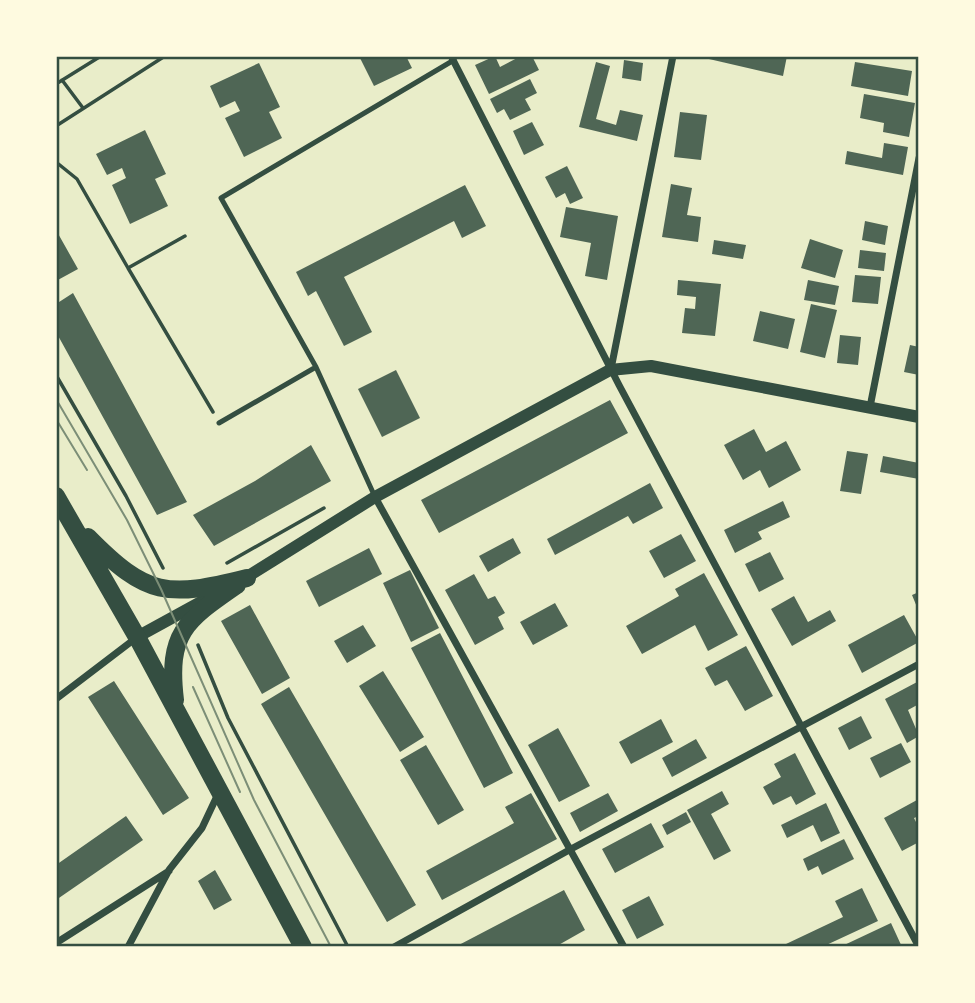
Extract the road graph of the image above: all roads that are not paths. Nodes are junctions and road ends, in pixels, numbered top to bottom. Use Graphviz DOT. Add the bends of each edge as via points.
graph roads {
  1 [pos="673,56"];
  2 [pos="452,58"];
  3 [pos="919,158"];
  4 [pos="316,367"];
  5 [pos="610,370"];
  6 [pos="870,407"];
  7 [pos="919,417"];
  8 [pos="219,423"];
  9 [pos="56,496"];
  10 [pos="375,497"];
  11 [pos="69,519"];
  12 [pos="247,578"];
  13 [pos="137,638"];
  14 [pos="919,664"];
  15 [pos="56,699"];
  16 [pos="176,711"];
  17 [pos="802,726"];
  18 [pos="219,790"];
  19 [pos="571,849"];
  20 [pos="169,870"];
  21 [pos="56,943"];
  22 [pos="128,947"];
  23 [pos="303,947"];
  24 [pos="394,947"];
  25 [pos="624,947"];
  26 [pos="919,947"];
  1 -- 5 [label="street"];
  2 -- 4 [label="lane" via="221,198"];
  2 -- 5 [label="street"];
  3 -- 6 [label="street"];
  4 -- 8 [label="lane"];
  4 -- 10 [label="lane"];
  5 -- 6 [label="street" via="650,366"];
  5 -- 10 [label="street"];
  5 -- 17 [label="street"];
  6 -- 7 [label="street"];
  9 -- 11 [label="main road"];
  10 -- 12 [label="street"];
  10 -- 19 [label="street"];
  11 -- 12 [label="main road" via="105,555 148,585 175,591"];
  11 -- 13 [label="main road"];
  12 -- 13 [label="street"];
  12 -- 16 [label="main road" via="200,611 180,633 172,663"];
  13 -- 15 [label="street"];
  13 -- 16 [label="main road"];
  14 -- 17 [label="street"];
  16 -- 18 [label="main road"];
  17 -- 19 [label="street"];
  17 -- 26 [label="street"];
  18 -- 20 [label="street" via="202,828"];
  18 -- 23 [label="main road"];
  19 -- 24 [label="street"];
  19 -- 25 [label="street"];
  20 -- 21 [label="street"];
  20 -- 22 [label="street"];
}
